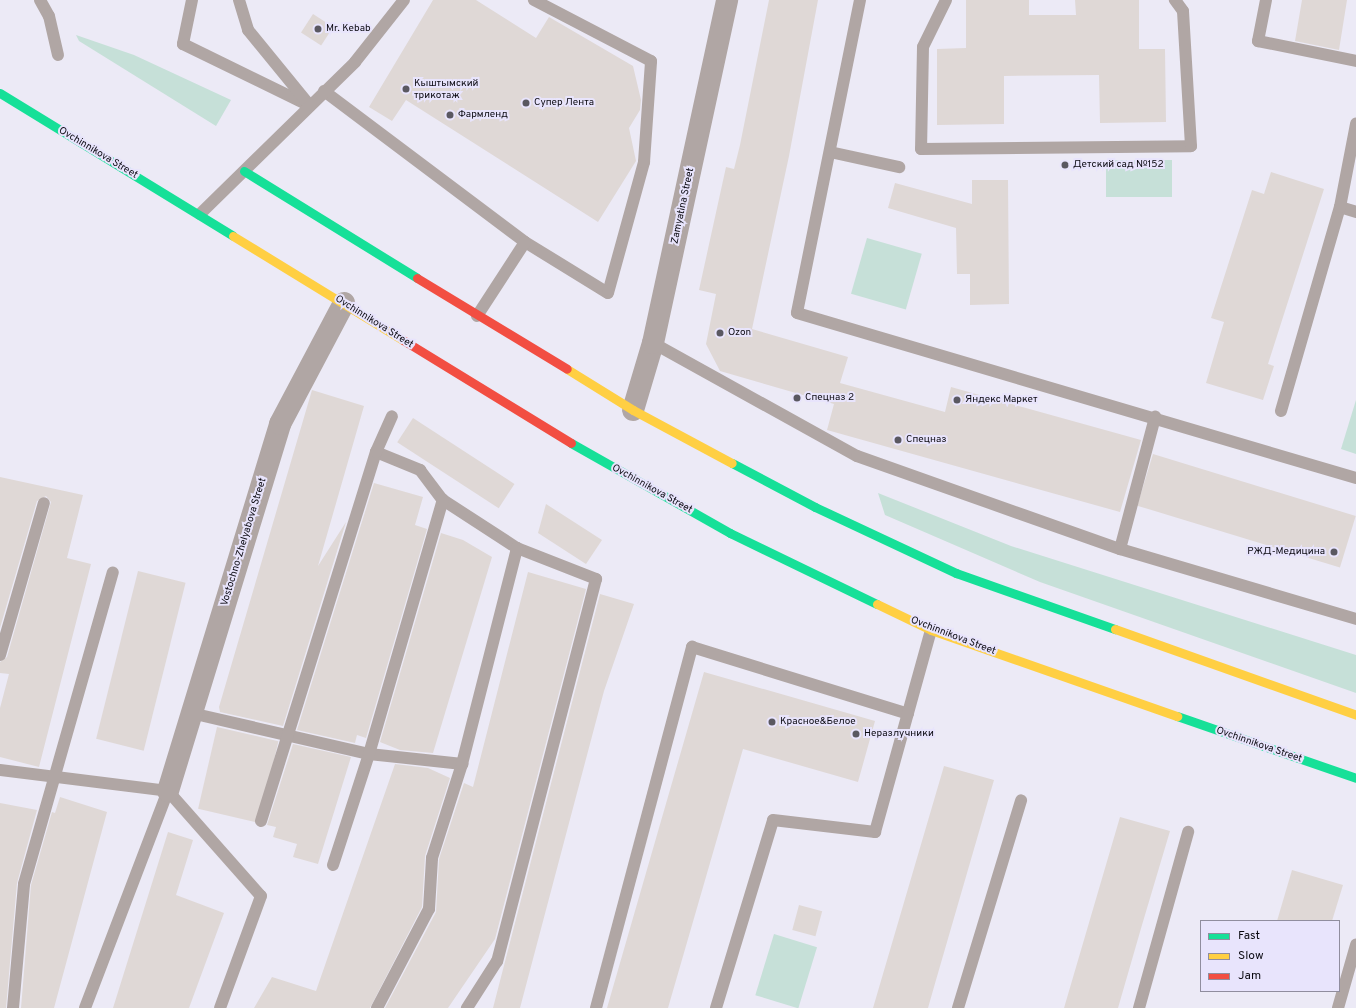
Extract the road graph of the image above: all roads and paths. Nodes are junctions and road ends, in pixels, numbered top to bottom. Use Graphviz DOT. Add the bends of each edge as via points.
graph roads {
  1 [pos="40,0"];
  2 [pos="192,0"];
  3 [pos="239,0"];
  4 [pos="404,0"];
  5 [pos="534,0"];
  6 [pos="727,0"];
  7 [pos="860,0"];
  8 [pos="946,0"];
  9 [pos="1175,0"];
  10 [pos="1266,0"];
  11 [pos="58,55"];
  12 [pos="1356,61"];
  13 [pos="324,91"];
  14 [pos="0,93"];
  15 [pos="310,106"];
  16 [pos="1356,124"];
  17 [pos="830,152"];
  18 [pos="899,167"];
  19 [pos="244,171"];
  20 [pos="1340,207"];
  21 [pos="1356,212"];
  22 [pos="200,214"];
  23 [pos="524,242"];
  24 [pos="344,303"];
  25 [pos="477,316"];
  26 [pos="653,343"];
  27 [pos="633,410"];
  28 [pos="1281,411"];
  29 [pos="392,416"];
  30 [pos="1155,417"];
  31 [pos="376,452"];
  32 [pos="1356,478"];
  33 [pos="443,500"];
  34 [pos="44,503"];
  35 [pos="517,548"];
  36 [pos="1120,549"];
  37 [pos="112,572"];
  38 [pos="1356,619"];
  39 [pos="931,630"];
  40 [pos="0,655"];
  41 [pos="192,713"];
  42 [pos="908,714"];
  43 [pos="1356,714"];
  44 [pos="286,734"];
  45 [pos="370,754"];
  46 [pos="462,764"];
  47 [pos="0,770"];
  48 [pos="56,777"];
  49 [pos="1356,778"];
  50 [pos="168,791"];
  51 [pos="1021,800"];
  52 [pos="261,821"];
  53 [pos="1188,832"];
  54 [pos="333,865"];
  55 [pos="1356,945"];
  56 [pos="13,1008"];
  57 [pos="85,1008"];
  58 [pos="220,1008"];
  59 [pos="377,1008"];
  60 [pos="467,1008"];
  61 [pos="596,1008"];
  62 [pos="716,1008"];
  63 [pos="958,1008"];
  64 [pos="1140,1008"];
  65 [pos="1338,1008"];
  1 -- 11 [label="lane" via="48,16"];
  2 -- 15 [label="lane" via="183,44"];
  3 -- 15 [label="lane" via="248,30"];
  4 -- 13 [label="lane" via="355,62"];
  5 -- 23 [label="lane" via="651,61 644,162 608,293"];
  6 -- 26 [label="street, Zamyatina Street"];
  7 -- 17 [label="lane"];
  8 -- 9 [label="lane" via="923,47 921,149 1191,146 1183,11"];
  10 -- 12 [label="lane" via="1258,41"];
  13 -- 15 [label="lane"];
  13 -- 23 [label="lane"];
  14 -- 22 [label="main road, Ovchinnikova Street"];
  15 -- 19 [label="lane"];
  16 -- 20 [label="lane"];
  17 -- 18 [label="lane"];
  17 -- 30 [label="lane" via="797,313"];
  19 -- 22 [label="lane"];
  19 -- 25 [label="main road"];
  20 -- 21 [label="lane"];
  20 -- 28 [label="lane"];
  22 -- 24 [label="main road, Ovchinnikova Street"];
  23 -- 25 [label="lane"];
  24 -- 39 [label="main road, Ovchinnikova Street" via="589,454 710,522"];
  24 -- 41 [label="street, Vostochno-Zhelyabova Street" via="280,424"];
  25 -- 27 [label="main road"];
  26 -- 27 [label="street, Zamyatina Street"];
  26 -- 36 [label="lane" via="857,456"];
  27 -- 43 [label="main road" via="815,507 956,573"];
  29 -- 31 [label="lane"];
  30 -- 32 [label="lane"];
  30 -- 36 [label="lane"];
  31 -- 33 [label="lane" via="420,470"];
  31 -- 44 [label="lane"];
  33 -- 35 [label="lane"];
  33 -- 45 [label="lane"];
  34 -- 40 [label="lane"];
  35 -- 46 [label="lane"];
  35 -- 60 [label="lane" via="596,579 497,962"];
  36 -- 38 [label="lane"];
  37 -- 48 [label="lane"];
  39 -- 42 [label="lane"];
  39 -- 49 [label="main road, Ovchinnikova Street"];
  41 -- 44 [label="lane"];
  41 -- 50 [label="street, Vostochno-Zhelyabova Street"];
  42 -- 61 [label="lane" via="692,647"];
  42 -- 62 [label="lane" via="875,832 774,820"];
  44 -- 45 [label="lane"];
  44 -- 52 [label="lane"];
  45 -- 46 [label="lane"];
  45 -- 54 [label="lane"];
  46 -- 59 [label="lane" via="432,858 429,909"];
  47 -- 48 [label="lane"];
  48 -- 50 [label="lane"];
  48 -- 56 [label="lane" via="24,884"];
  50 -- 57 [label="lane"];
  50 -- 58 [label="lane" via="261,896"];
  51 -- 63 [label="lane"];
  53 -- 64 [label="lane"];
  55 -- 65 [label="lane"];
}
